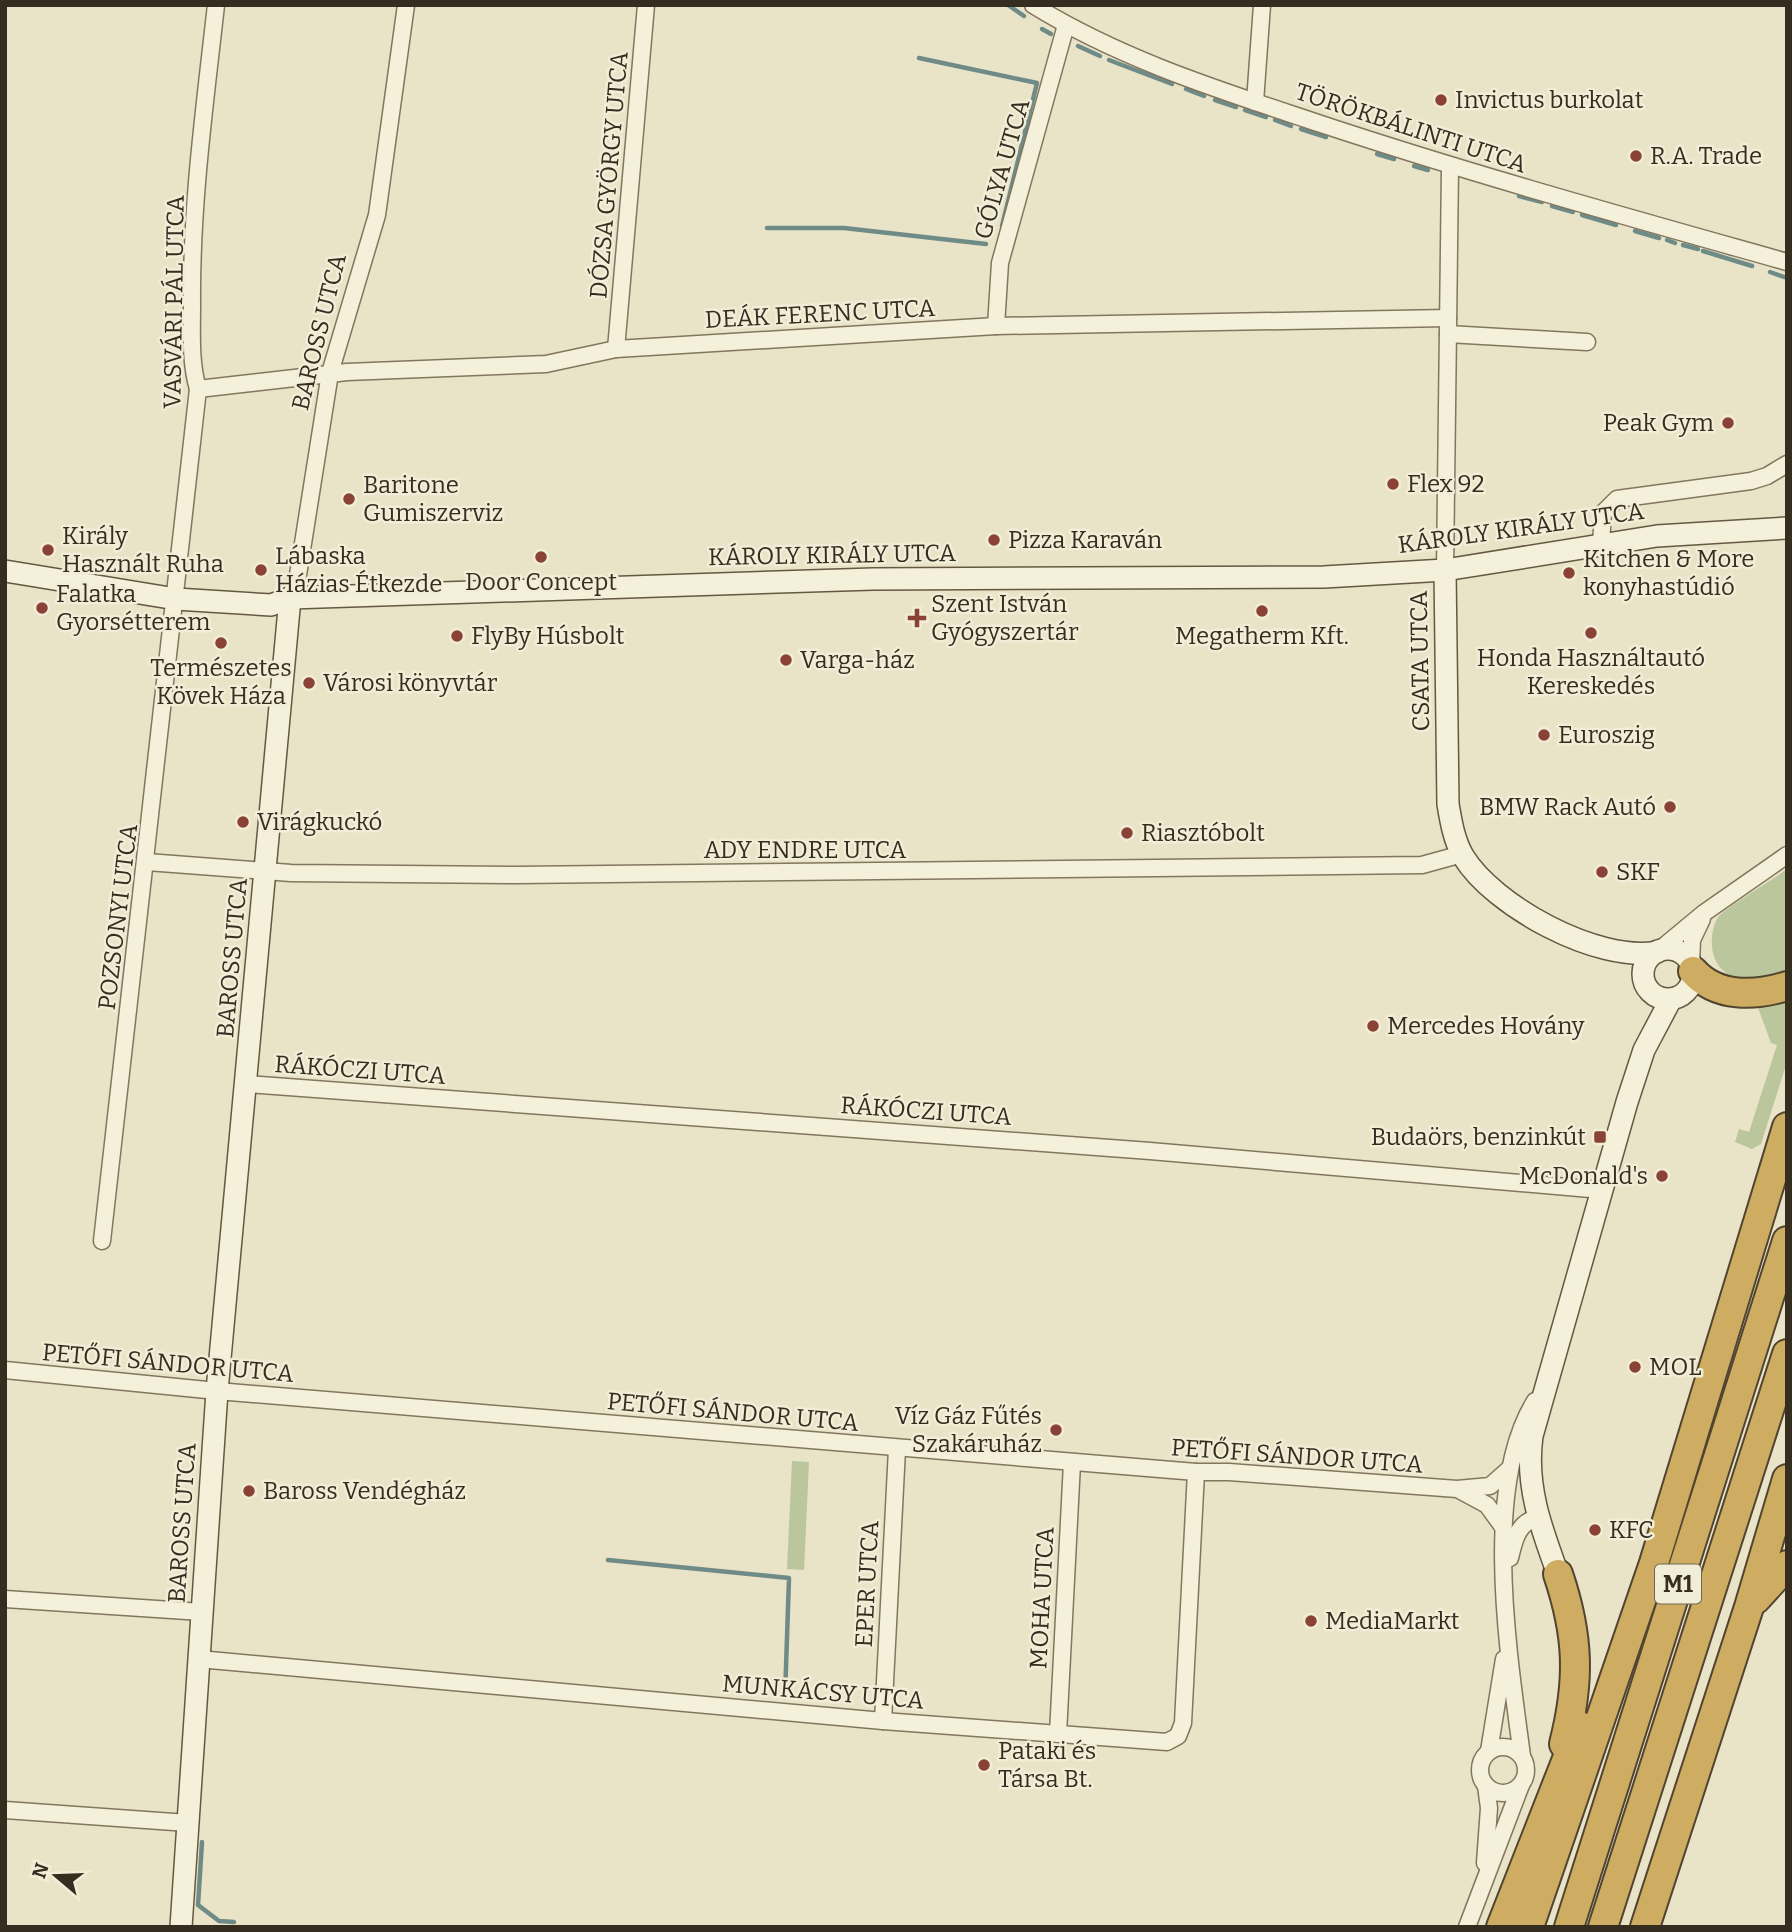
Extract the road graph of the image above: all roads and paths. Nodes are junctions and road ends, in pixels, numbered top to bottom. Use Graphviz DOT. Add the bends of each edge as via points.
graph roads {
  1 [pos="216,5"];
  2 [pos="407,5"];
  3 [pos="646,5"];
  4 [pos="1033,5"];
  5 [pos="1262,5"];
  6 [pos="1066,25"];
  7 [pos="1255,102"];
  8 [pos="1450,167"];
  9 [pos="1787,262"];
  10 [pos="996,326"];
  11 [pos="1448,326"];
  12 [pos="1587,342"];
  13 [pos="617,349"];
  14 [pos="330,373"];
  15 [pos="198,389"];
  16 [pos="1787,464"];
  17 [pos="1787,528"];
  18 [pos="1601,544"];
  19 [pos="1445,570"];
  20 [pos="5,571"];
  21 [pos="290,598"];
  22 [pos="176,599"];
  23 [pos="1462,854"];
  24 [pos="1787,855"];
  25 [pos="147,862"];
  26 [pos="266,870"];
  27 [pos="1704,913"];
  28 [pos="1602,947"];
  29 [pos="1657,952"];
  30 [pos="1692,967"];
  31 [pos="1646,985"];
  32 [pos="1787,986"];
  33 [pos="1671,999"];
  34 [pos="1644,1050"];
  35 [pos="246,1084"];
  36 [pos="1787,1126"];
  37 [pos="1602,1190"];
  38 [pos="102,1241"];
  39 [pos="1787,1241"];
  40 [pos="1787,1353"];
  41 [pos="5,1370"];
  42 [pos="1544,1387"];
  43 [pos="217,1391"];
  44 [pos="897,1449"];
  45 [pos="1685,1453"];
  46 [pos="1072,1463"];
  47 [pos="1508,1470"];
  48 [pos="1196,1472"];
  49 [pos="1787,1479"];
  50 [pos="1457,1489"];
  51 [pos="1538,1518"];
  52 [pos="1503,1527"];
  53 [pos="1787,1565"];
  54 [pos="1505,1574"];
  55 [pos="1558,1574"];
  56 [pos="5,1598"];
  57 [pos="1749,1607"];
  58 [pos="202,1612"];
  59 [pos="1507,1615"];
  60 [pos="199,1659"];
  61 [pos="883,1721"];
  62 [pos="1058,1734"];
  63 [pos="1489,1751"];
  64 [pos="1522,1756"];
  65 [pos="1521,1785"];
  66 [pos="1486,1786"];
  67 [pos="1548,1804"];
  68 [pos="5,1810"];
  69 [pos="188,1823"];
  70 [pos="1484,1879"];
  71 [pos="181,1927"];
  72 [pos="1466,1927"];
  73 [pos="1501,1927"];
  74 [pos="1529,1927"];
  75 [pos="1569,1927"];
  76 [pos="1603,1927"];
  77 [pos="1645,1927"];
  1 -- 15 [label="street, VASVÁRI PÁL UTCA" via="192,273 193,372"];
  2 -- 14 [label="street, BAROSS UTCA" via="377,215"];
  3 -- 13 [label="street, DÓZSA GYÖRGY UTCA"];
  4 -- 6 [label="street, TÖRÖKBÁLINTI UTCA"];
  5 -- 7 [label="street"];
  6 -- 7 [label="street, TÖRÖKBÁLINTI UTCA" via="1144,61"];
  6 -- 10 [label="street, GÓLYA UTCA" via="1000,263"];
  7 -- 8 [label="street, TÖRÖKBÁLINTI UTCA"];
  8 -- 9 [label="street, TÖRÖKBÁLINTI UTCA"];
  8 -- 11 [label="street, CSATA UTCA"];
  10 -- 11 [label="street, DEÁK FERENC UTCA"];
  10 -- 13 [label="street, DEÁK FERENC UTCA"];
  11 -- 12 [label="street, DEÁK FERENC UTCA"];
  11 -- 19 [label="street, CSATA UTCA"];
  13 -- 14 [label="street, DEÁK FERENC UTCA" via="546,364"];
  14 -- 15 [label="street, DEÁK FERENC UTCA"];
  14 -- 21 [label="street, BAROSS UTCA" via="298,575"];
  15 -- 22 [label="street, VASVÁRI PÁL UTCA"];
  16 -- 18 [label="street" via="1751,481 1617,499 1603,513"];
  17 -- 18 [label="street, KÁROLY KIRÁLY UTCA" via="1714,530"];
  18 -- 19 [label="street, KÁROLY KIRÁLY UTCA"];
  19 -- 21 [label="street, KÁROLY KIRÁLY UTCA" via="1324,577 873,579"];
  19 -- 23 [label="street, CSATA UTCA" via="1448,804"];
  20 -- 22 [label="street, KÁROLY KIRÁLY UTCA"];
  21 -- 22 [label="street, KÁROLY KIRÁLY UTCA" via="271,605"];
  21 -- 26 [label="street, BAROSS UTCA"];
  22 -- 25 [label="street, POZSONYI UTCA"];
  23 -- 26 [label="street, ADY ENDRE UTCA" via="1422,865 962,872 518,875"];
  23 -- 28 [label="street, CSATA UTCA" via="1507,902"];
  24 -- 27 [label="street"];
  25 -- 26 [label="street, ADY ENDRE UTCA"];
  25 -- 38 [label="street, POZSONYI UTCA"];
  26 -- 35 [label="street, BAROSS UTCA"];
  27 -- 29 [label="street"];
  27 -- 30 [label="street" via="1692,940"];
  28 -- 29 [label="street, CSATA UTCA" via="1643,955"];
  28 -- 31 [label="street, CSATA UTCA"];
  29 -- 30 [label="street" via="1680,952"];
  29 -- 31 [label="street" via="1646,962"];
  30 -- 32 [label="highway" via="1709,985 1733,992"];
  30 -- 33 [label="street" via="1685,993"];
  31 -- 33 [label="street"];
  31 -- 34 [label="street"];
  33 -- 34 [label="street"];
  34 -- 37 [label="street"];
  35 -- 37 [label="street, RÁKÓCZI UTCA"];
  35 -- 43 [label="street, BAROSS UTCA"];
  36 -- 45 [label="highway"];
  37 -- 42 [label="street"];
  39 -- 75 [label="highway, M1"];
  40 -- 76 [label="highway, M1"];
  41 -- 43 [label="street, PETŐFI SÁNDOR UTCA"];
  42 -- 47 [label="street" via="1530,1410"];
  42 -- 51 [label="street" via="1529,1457"];
  43 -- 44 [label="street, PETŐFI SÁNDOR UTCA"];
  43 -- 58 [label="street, BAROSS UTCA"];
  44 -- 46 [label="street, PETŐFI SÁNDOR UTCA"];
  44 -- 61 [label="street, EPER UTCA"];
  45 -- 67 [label="highway"];
  45 -- 74 [label="highway" via="1654,1563"];
  46 -- 48 [label="street, PETŐFI SÁNDOR UTCA"];
  46 -- 62 [label="street, MOHA UTCA"];
  47 -- 50 [label="street, PETŐFI SÁNDOR UTCA" via="1490,1486"];
  47 -- 52 [label="street"];
  48 -- 50 [label="street, PETŐFI SÁNDOR UTCA"];
  48 -- 62 [label="street, MUNKÁCSY UTCA" via="1178,1736 1152,1742"];
  49 -- 57 [label="highway"];
  50 -- 52 [label="street, PETŐFI SÁNDOR UTCA" via="1487,1505"];
  51 -- 54 [label="street" via="1530,1519 1518,1532"];
  51 -- 55 [label="street"];
  52 -- 54 [label="street"];
  53 -- 57 [label="highway"];
  54 -- 59 [label="street"];
  55 -- 67 [label="highway" via="1577,1649 1576,1677"];
  56 -- 58 [label="street"];
  57 -- 77 [label="highway"];
  58 -- 60 [label="street, BAROSS UTCA"];
  59 -- 63 [label="street" via="1503,1673"];
  59 -- 64 [label="street"];
  60 -- 61 [label="street, MUNKÁCSY UTCA"];
  60 -- 69 [label="street, BAROSS UTCA"];
  61 -- 62 [label="street, MUNKÁCSY UTCA"];
  63 -- 64 [label="street" via="1506,1747"];
  63 -- 66 [label="street" via="1480,1766"];
  64 -- 65 [label="street" via="1526,1768"];
  65 -- 66 [label="street" via="1504,1793"];
  65 -- 70 [label="street"];
  66 -- 70 [label="street"];
  67 -- 73 [label="highway"];
  68 -- 69 [label="street"];
  69 -- 71 [label="street, BAROSS UTCA"];
  70 -- 72 [label="street"];
}
